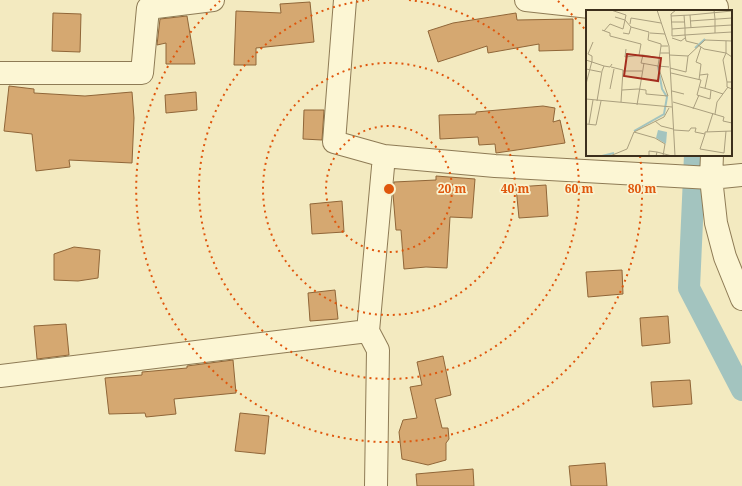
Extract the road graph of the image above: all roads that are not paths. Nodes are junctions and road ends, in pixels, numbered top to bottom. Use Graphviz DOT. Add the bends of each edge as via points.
graph roads {
  1 [pos="213,0"];
  2 [pos="345,0"];
  3 [pos="526,0"];
  4 [pos="150,4"];
  5 [pos="717,6"];
  6 [pos="0,73"];
  7 [pos="384,156"];
  8 [pos="712,156"];
  9 [pos="742,175"];
  10 [pos="711,178"];
  11 [pos="742,299"];
  12 [pos="368,331"];
  13 [pos="0,376"];
  14 [pos="376,486"];
  1 -- 4 [label="street"];
  2 -- 7 [label="street" via="334,142"];
  3 -- 5 [label="street" via="590,7"];
  4 -- 6 [label="street" via="142,73"];
  7 -- 10 [label="street" via="495,166"];
  7 -- 12 [label="street"];
  8 -- 10 [label="street"];
  9 -- 10 [label="street"];
  10 -- 11 [label="street" via="716,223 725,257"];
  12 -- 13 [label="street"];
  12 -- 14 [label="street" via="378,350"];
}
